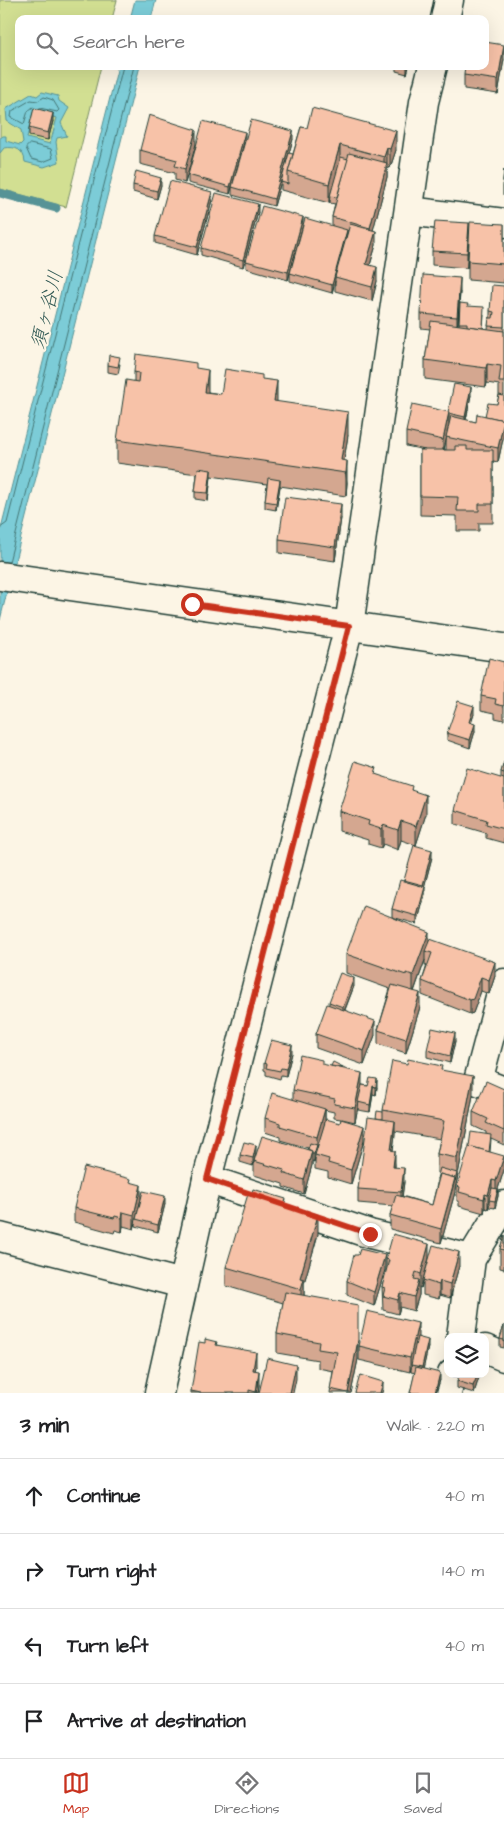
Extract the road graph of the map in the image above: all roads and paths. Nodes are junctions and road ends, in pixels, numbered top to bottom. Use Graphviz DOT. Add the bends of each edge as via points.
graph roads {
  1 [pos="449,0"];
  2 [pos="446,15"];
  3 [pos="432,70"];
  4 [pos="409,210"];
  5 [pos="504,223"];
  6 [pos="10,578"];
  7 [pos="349,626"];
  8 [pos="504,648"];
  9 [pos="504,983"];
  10 [pos="504,1091"];
  11 [pos="207,1179"];
  12 [pos="504,1205"];
  13 [pos="0,1237"];
  14 [pos="471,1259"];
  15 [pos="183,1284"];
  16 [pos="462,1333"];
  17 [pos="489,1351"];
  18 [pos="504,1357"];
  19 [pos="451,1378"];
  20 [pos="159,1393"];
  21 [pos="447,1393"];
  1 -- 2 [label="street"];
  3 -- 4 [label="street" via="424,102"];
  4 -- 5 [label="street"];
  4 -- 7 [label="street"];
  6 -- 7 [label="street"];
  7 -- 8 [label="street"];
  7 -- 11 [label="street"];
  9 -- 10 [label="street" via="478,1081"];
  11 -- 14 [label="street" via="370,1234"];
  11 -- 15 [label="street"];
  12 -- 14 [label="street"];
  13 -- 15 [label="street"];
  14 -- 16 [label="street"];
  15 -- 20 [label="street"];
  17 -- 18 [label="street"];
  19 -- 21 [label="street"];
}
